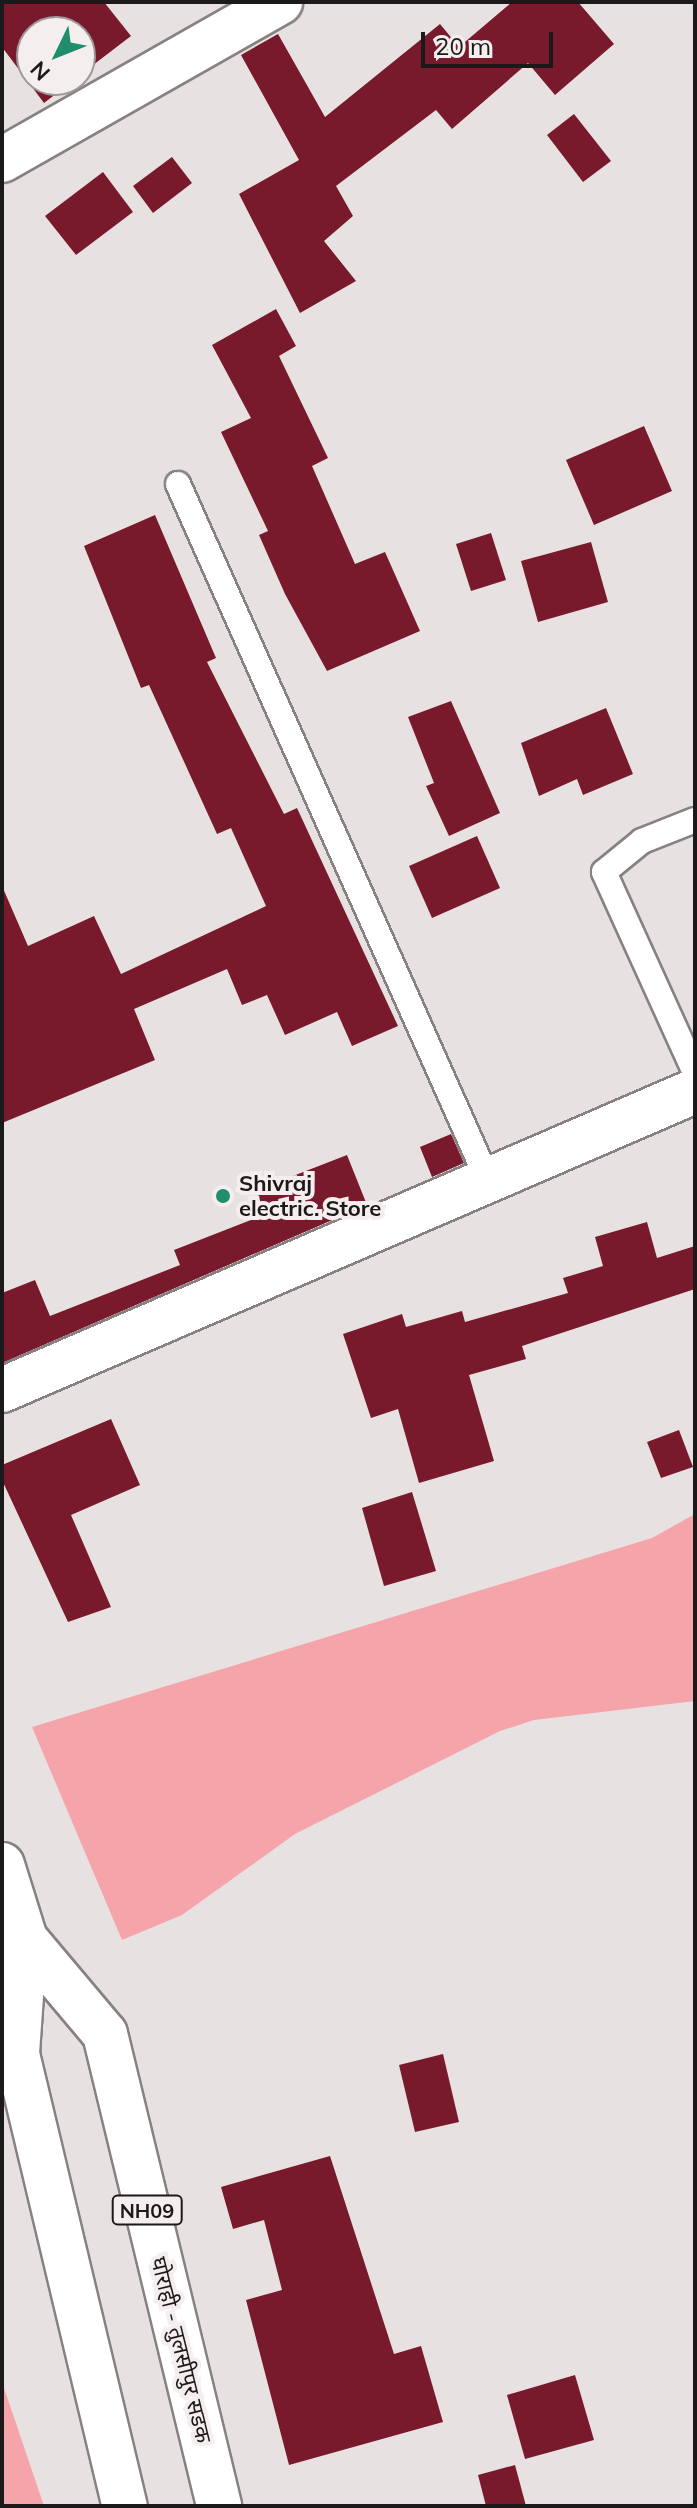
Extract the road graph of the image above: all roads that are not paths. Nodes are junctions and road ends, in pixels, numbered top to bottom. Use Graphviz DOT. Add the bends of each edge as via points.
graph roads {
  1 [pos="280,2"];
  2 [pos="2,160"];
  3 [pos="178,484"];
  4 [pos="695,820"];
  5 [pos="695,1073"];
  6 [pos="695,1091"];
  7 [pos="487,1178"];
  8 [pos="2,1390"];
  9 [pos="2,1865"];
  10 [pos="25,1939"];
  11 [pos="125,2506"];
  12 [pos="219,2506"];
  1 -- 2 [label="main road"];
  3 -- 7 [label="lane"];
  4 -- 5 [label="lane" via="642,841 604,872"];
  6 -- 7 [label="main road"];
  7 -- 8 [label="main road"];
  9 -- 10 [label="main road, घोराही - तुलसीपुर सडक / NH09"];
  10 -- 11 [label="main road, घोराही - तुलसीपुर सडक / NH09" via="17,2054"];
  10 -- 12 [label="main road, घोराही - तुलसीपुर सडक / NH09" via="105,2034"];
}
